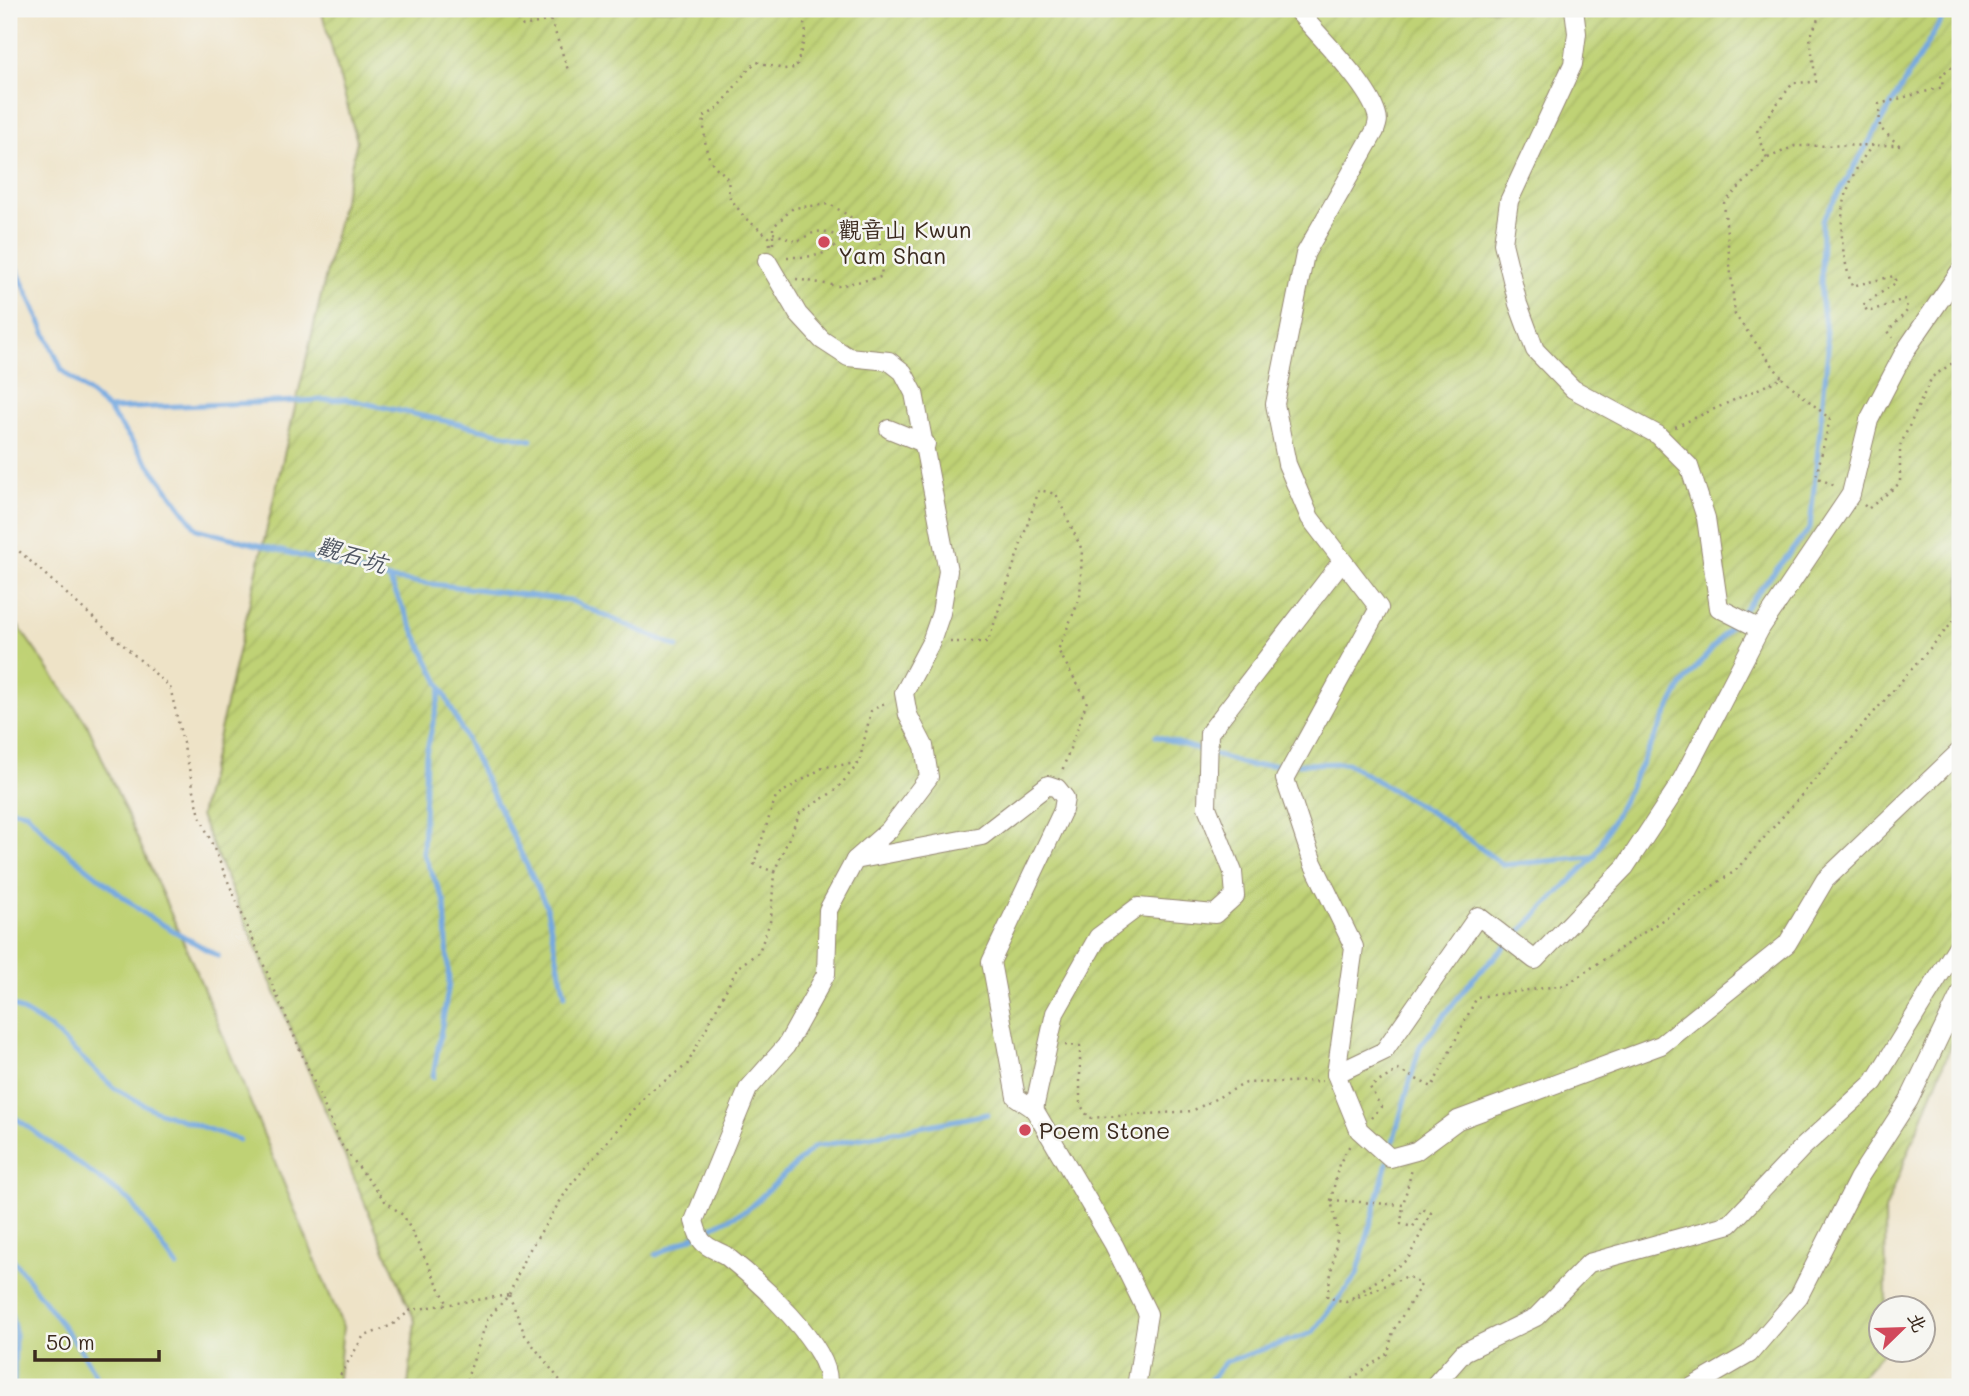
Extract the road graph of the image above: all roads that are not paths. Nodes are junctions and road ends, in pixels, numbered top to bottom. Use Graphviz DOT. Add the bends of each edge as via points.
graph roads {
  1 [pos="1296,9"];
  2 [pos="1574,9"];
  3 [pos="775,256"];
  4 [pos="1960,271"];
  5 [pos="889,429"];
  6 [pos="926,444"];
  7 [pos="1342,561"];
  8 [pos="1760,629"];
  9 [pos="1960,751"];
  10 [pos="855,860"];
  11 [pos="1960,942"];
  12 [pos="1960,995"];
  13 [pos="1338,1078"];
  14 [pos="1034,1109"];
  15 [pos="827,1387"];
  16 [pos="1136,1387"];
  17 [pos="1433,1387"];
  18 [pos="1692,1387"];
  1 -- 7 [label="lane" via="1374,106 1379,119 1305,254 1275,404 1287,464 1310,518"];
  2 -- 8 [label="lane" via="1573,64 1509,201 1503,243 1518,304 1535,350 1573,389 1658,435 1689,466 1706,518 1719,608"];
  3 -- 6 [label="lane" via="780,287 822,340 848,357 889,361 903,372 914,393"];
  4 -- 8 [label="lane" via="1905,351 1869,420 1851,494"];
  5 -- 6 [label="lane"];
  6 -- 10 [label="lane" via="948,571 931,642 904,693 908,715 924,746 929,777 889,830"];
  7 -- 13 [label="lane" via="1379,608 1285,779 1313,863 1354,947"];
  7 -- 14 [label="lane" via="1209,733 1207,807 1233,872 1235,896 1214,914 1138,907 1098,937 1055,1013"];
  8 -- 13 [label="lane" via="1679,785 1616,876 1535,960 1478,916 1384,1051"];
  9 -- 13 [label="lane" via="1825,880 1787,944 1661,1045 1458,1120 1416,1151 1390,1158 1359,1130"];
  10 -- 14 [label="lane" via="982,836 1048,785 1065,798 991,962 1016,1097"];
  10 -- 15 [label="lane" via="828,910 826,974 786,1046 748,1089 694,1221 702,1242 724,1255 788,1313 824,1360"];
  11 -- 17 [label="lane" via="1874,1082 1803,1147 1730,1224 1589,1263 1536,1317 1464,1352"];
  12 -- 18 [label="lane" via="1909,1100 1858,1179 1799,1296 1749,1354"];
  14 -- 16 [label="lane" via="1114,1245 1148,1314"];
}
